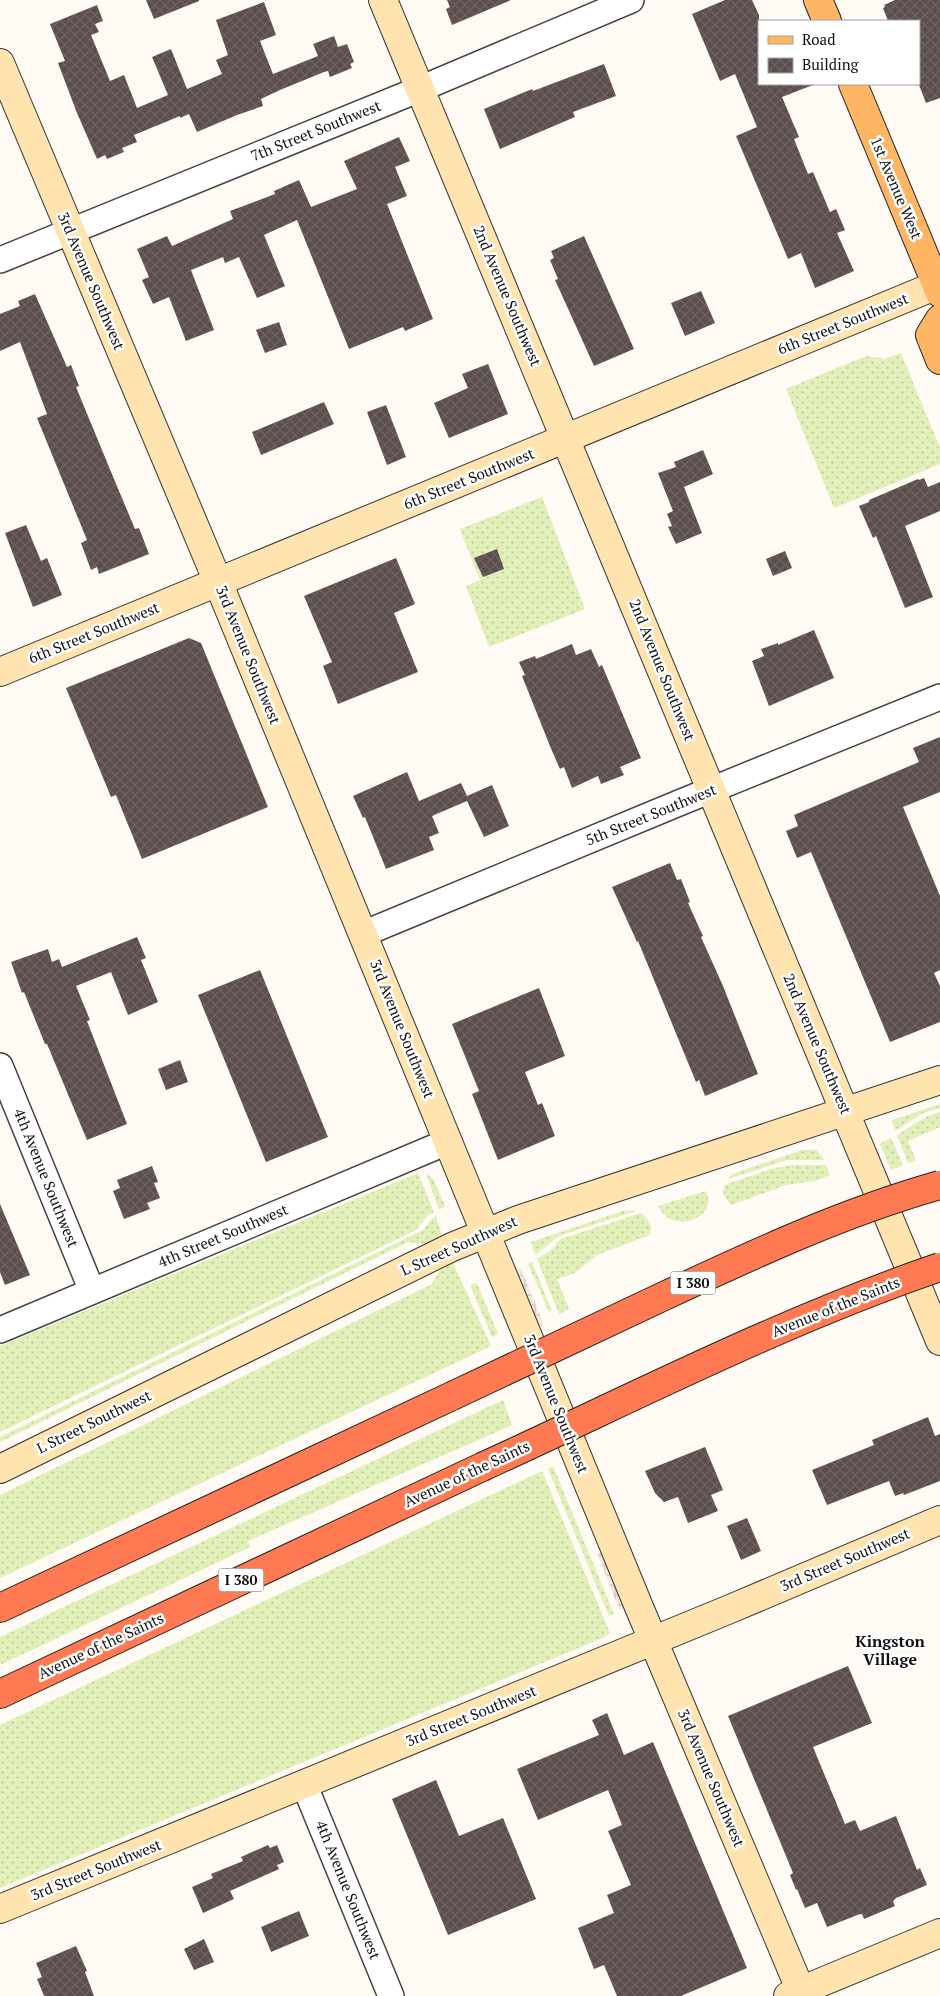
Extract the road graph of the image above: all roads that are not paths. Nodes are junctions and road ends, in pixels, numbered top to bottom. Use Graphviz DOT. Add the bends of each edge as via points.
graph roads {
  1 [pos="383,0"];
  2 [pos="631,0"];
  3 [pos="818,0"];
  4 [pos="827,20"];
  5 [pos="0,63"];
  6 [pos="853,85"];
  7 [pos="420,89"];
  8 [pos="70,232"];
  9 [pos="0,260"];
  10 [pos="939,287"];
  11 [pos="940,319"];
  12 [pos="940,360"];
  13 [pos="566,439"];
  14 [pos="218,582"];
  15 [pos="0,672"];
  16 [pos="940,697"];
  17 [pos="712,790"];
  18 [pos="363,934"];
  19 [pos="0,1066"];
  20 [pos="940,1080"];
  21 [pos="845,1112"];
  22 [pos="446,1142"];
  23 [pos="940,1185"];
  24 [pos="485,1232"];
  25 [pos="940,1267"];
  26 [pos="92,1291"];
  27 [pos="0,1330"];
  28 [pos="940,1341"];
  29 [pos="0,1469"];
  30 [pos="940,1520"];
  31 [pos="0,1608"];
  32 [pos="653,1640"];
  33 [pos="0,1694"];
  34 [pos="304,1784"];
  35 [pos="0,1909"];
  36 [pos="940,1933"];
  37 [pos="797,1994"];
  38 [pos="391,1996"];
  1 -- 7 [label="main road, 2nd Avenue Southwest"];
  2 -- 7 [label="street, 7th Street Southwest"];
  3 -- 4 [label="main road"];
  5 -- 8 [label="main road, 3rd Avenue Southwest"];
  6 -- 10 [label="main road, 1st Avenue West"];
  7 -- 8 [label="street, 7th Street Southwest"];
  7 -- 13 [label="main road, 2nd Avenue Southwest"];
  8 -- 9 [label="street, 7th Street Southwest"];
  8 -- 14 [label="main road, 3rd Avenue Southwest"];
  10 -- 13 [label="main road, 6th Street Southwest"];
  11 -- 12 [label="main road" via="930,336"];
  13 -- 14 [label="main road, 6th Street Southwest"];
  13 -- 17 [label="main road, 2nd Avenue Southwest"];
  14 -- 15 [label="main road, 6th Street Southwest"];
  14 -- 18 [label="main road, 3rd Avenue Southwest"];
  16 -- 17 [label="street, 5th Street Southwest"];
  17 -- 18 [label="street, 5th Street Southwest"];
  17 -- 21 [label="main road, 2nd Avenue Southwest"];
  18 -- 22 [label="main road, 3rd Avenue Southwest"];
  19 -- 26 [label="street, 4th Avenue Southwest"];
  20 -- 21 [label="main road, L Street Southwest"];
  21 -- 24 [label="main road, L Street Southwest" via="660,1171"];
  21 -- 28 [label="main road, 2nd Avenue Southwest"];
  22 -- 24 [label="main road, 3rd Avenue Southwest"];
  22 -- 26 [label="street, 4th Street Southwest"];
  23 -- 31 [label="highway, I 380, bridge" via="870,1207 719,1270"];
  24 -- 29 [label="main road, L Street Southwest"];
  24 -- 32 [label="main road, 3rd Avenue Southwest"];
  25 -- 33 [label="highway, Avenue of the Saints / I 380, bridge" via="788,1325"];
  26 -- 27 [label="street, 4th Street Southwest"];
  30 -- 32 [label="main road, 3rd Street Southwest"];
  32 -- 34 [label="main road, 3rd Street Southwest"];
  32 -- 37 [label="main road, 3rd Avenue Southwest"];
  34 -- 35 [label="main road, 3rd Street Southwest"];
  34 -- 38 [label="street, 4th Avenue Southwest"];
  36 -- 37 [label="main road"];
}
